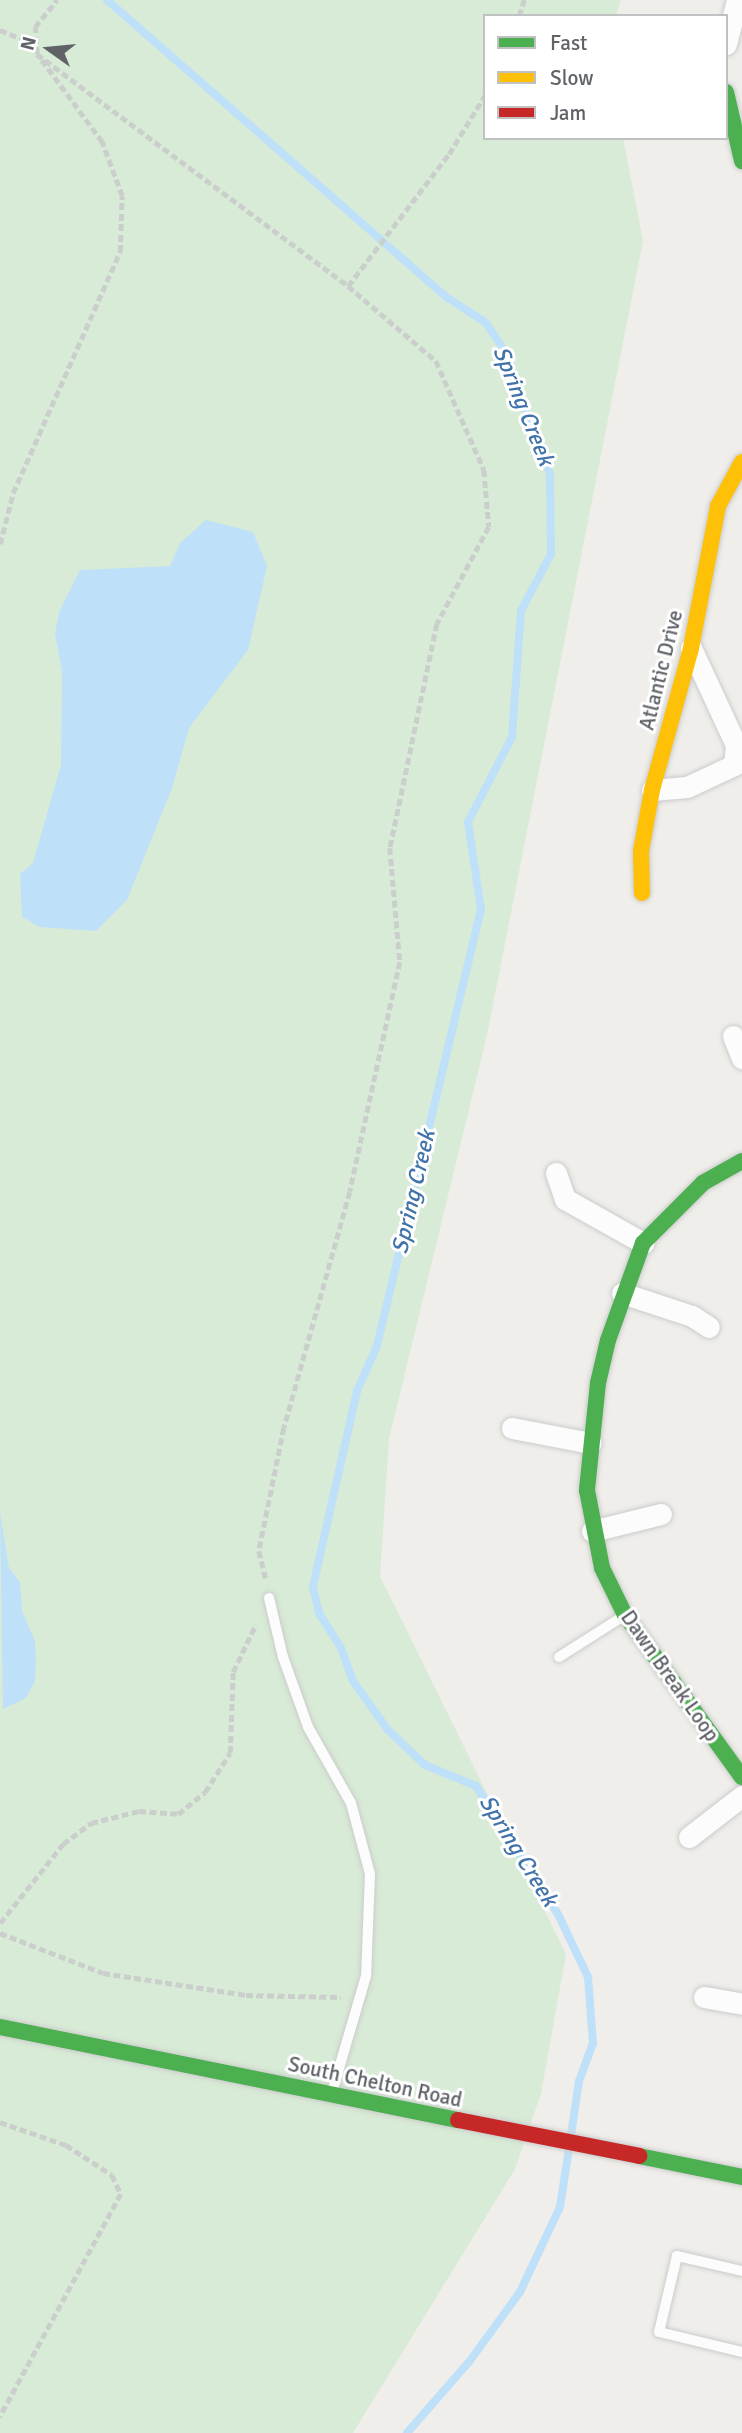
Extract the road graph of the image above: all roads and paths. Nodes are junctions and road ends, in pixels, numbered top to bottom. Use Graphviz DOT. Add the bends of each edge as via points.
graph roads {
  1 [pos="57,0"];
  2 [pos="737,0"];
  3 [pos="0,30"];
  4 [pos="728,36"];
  5 [pos="37,45"];
  6 [pos="37,54"];
  7 [pos="483,98"];
  8 [pos="728,101"];
  9 [pos="742,161"];
  10 [pos="348,286"];
  11 [pos="742,462"];
  12 [pos="0,544"];
  13 [pos="691,648"];
  14 [pos="652,790"];
  15 [pos="642,893"];
  16 [pos="733,1036"];
  17 [pos="742,1058"];
  18 [pos="742,1161"];
  19 [pos="556,1173"];
  20 [pos="643,1243"];
  21 [pos="622,1293"];
  22 [pos="709,1327"];
  23 [pos="512,1427"];
  24 [pos="591,1443"];
  25 [pos="661,1514"];
  26 [pos="592,1531"];
  27 [pos="269,1598"];
  28 [pos="625,1615"];
  29 [pos="559,1657"];
  30 [pos="742,1777"];
  31 [pos="742,1796"];
  32 [pos="689,1837"];
  33 [pos="0,1923"];
  34 [pos="0,1933"];
  35 [pos="360,1997"];
  36 [pos="704,1997"];
  37 [pos="742,2004"];
  38 [pos="0,2027"];
  39 [pos="331,2095"];
  40 [pos="0,2122"];
  41 [pos="742,2177"];
  42 [pos="742,2271"];
  43 [pos="742,2351"];
  44 [pos="0,2417"];
  1 -- 5 [label="path" via="35,27"];
  2 -- 4 [label="street"];
  3 -- 5 [label="path"];
  5 -- 6 [label="path"];
  6 -- 10 [label="path"];
  6 -- 12 [label="path" via="102,142 122,196 120,252 13,493"];
  7 -- 10 [label="path" via="417,197"];
  8 -- 9 [label="street"];
  10 -- 27 [label="path" via="436,361 484,470 489,527 437,624 390,848 400,962 350,1192 281,1442 259,1551"];
  11 -- 13 [label="street, Atlantic Drive" via="718,506"];
  13 -- 14 [label="street, Atlantic Drive"];
  13 -- 14 [label="street" via="736,744 734,765 687,787"];
  14 -- 15 [label="street, Atlantic Drive" via="641,851"];
  16 -- 17 [label="street"];
  18 -- 20 [label="street, Dawn Break Loop" via="703,1183"];
  19 -- 20 [label="street" via="565,1199"];
  20 -- 21 [label="street, Dawn Break Loop"];
  21 -- 22 [label="street" via="692,1316"];
  21 -- 24 [label="street, Dawn Break Loop" via="598,1383"];
  23 -- 24 [label="street"];
  24 -- 26 [label="street, Dawn Break Loop" via="587,1490"];
  25 -- 26 [label="street"];
  26 -- 28 [label="street, Dawn Break Loop" via="602,1567"];
  27 -- 33 [label="path" via="233,1672 230,1753 205,1792 178,1814 139,1811 91,1823 63,1844"];
  27 -- 35 [label="lane" via="287,1669 309,1727 351,1803 370,1874 366,1976"];
  28 -- 29 [label="lane"];
  28 -- 30 [label="street, Dawn Break Loop"];
  31 -- 32 [label="street"];
  34 -- 35 [label="path" via="103,1973 246,1995"];
  35 -- 39 [label="lane"];
  36 -- 37 [label="street"];
  38 -- 39 [label="street, South Chelton Road"];
  39 -- 41 [label="street, South Chelton Road"];
  40 -- 44 [label="path" via="66,2145 113,2175 121,2194"];
  42 -- 43 [label="lane" via="677,2256 659,2332"];
}
